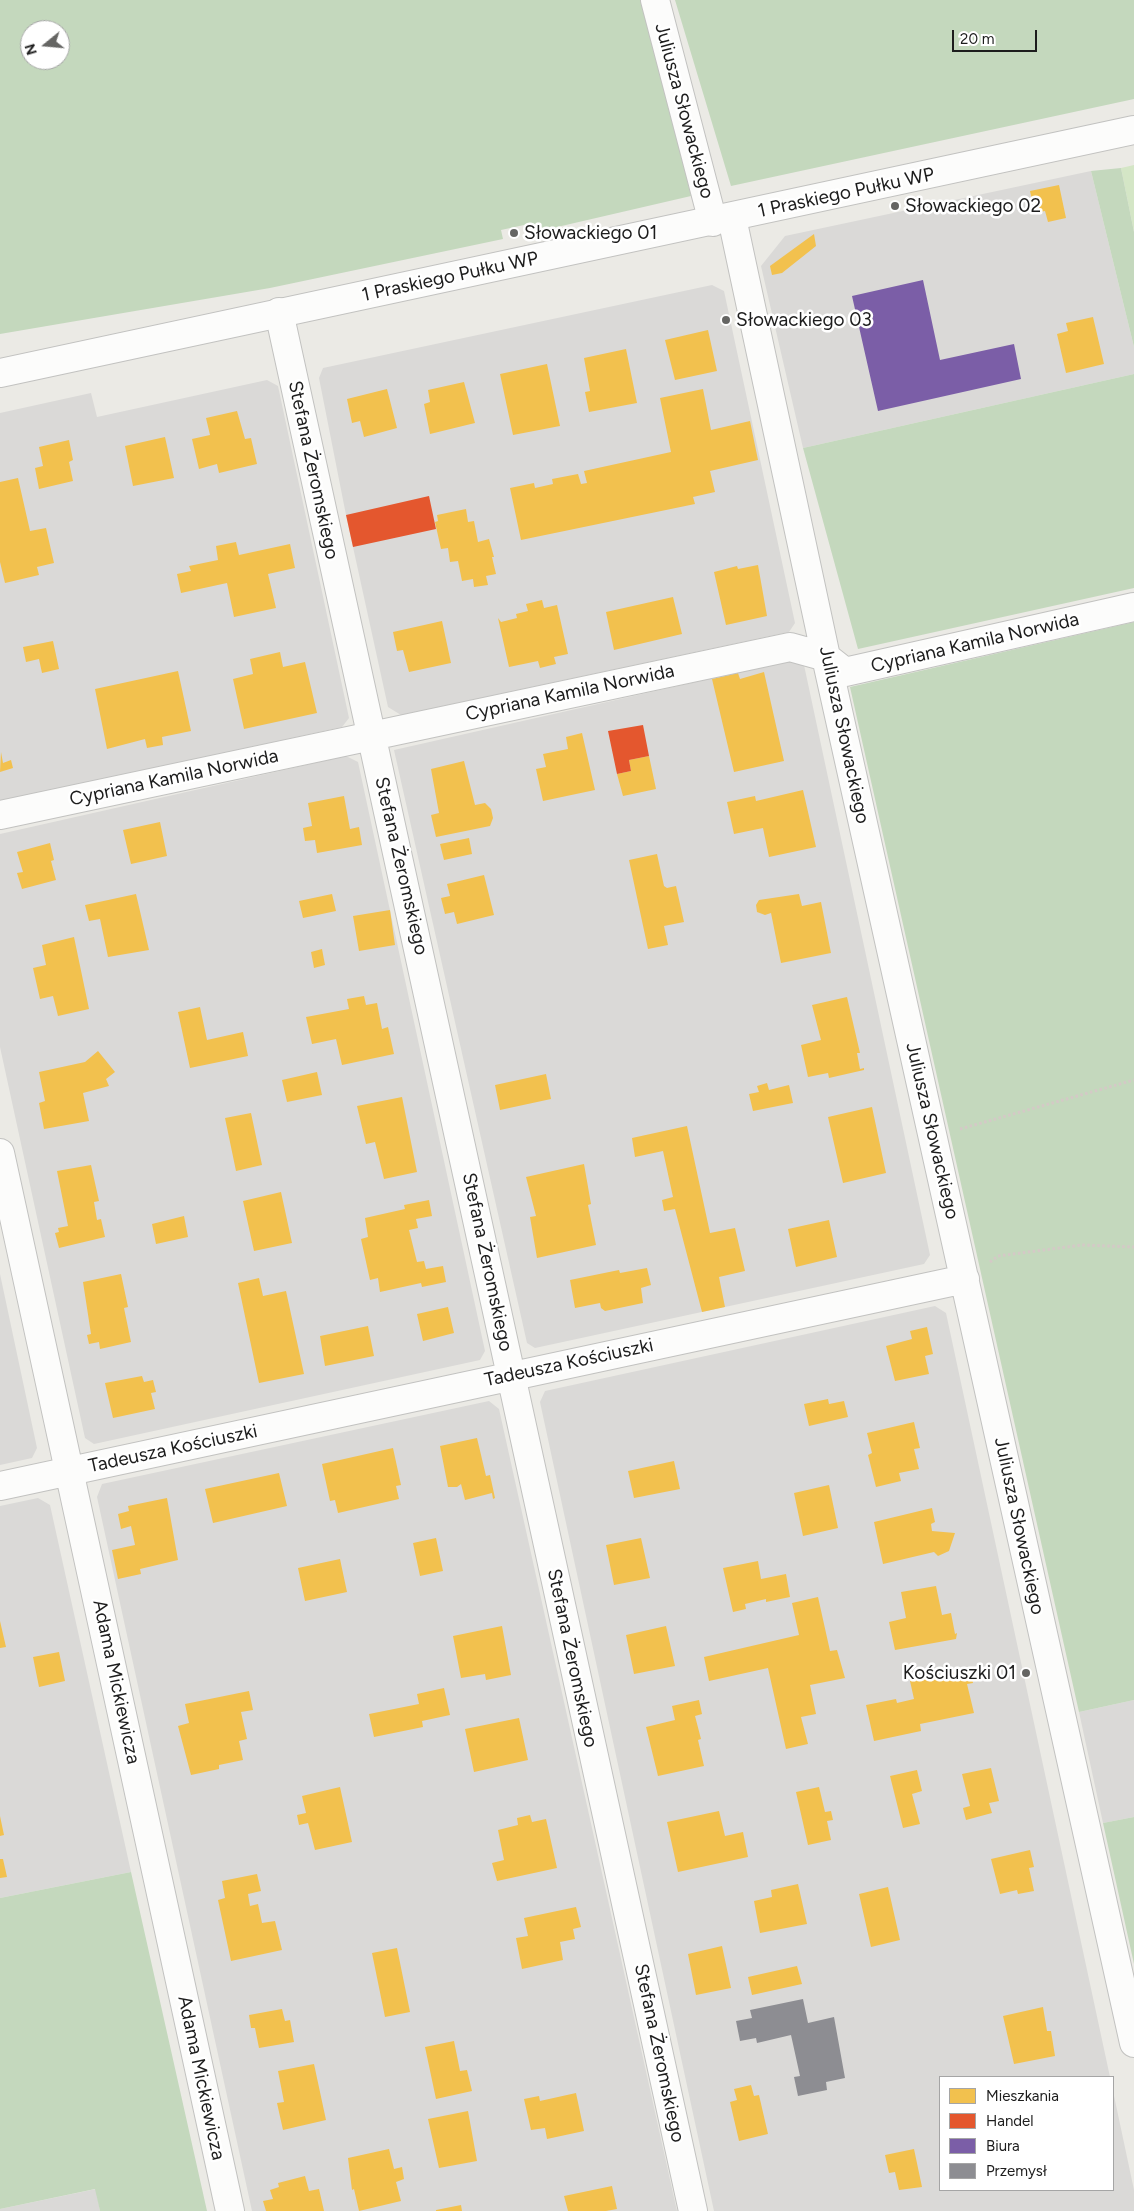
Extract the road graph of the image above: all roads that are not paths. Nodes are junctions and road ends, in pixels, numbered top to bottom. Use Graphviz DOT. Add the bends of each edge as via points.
graph roads {
  1 [pos="655,0"];
  2 [pos="1134,130"];
  3 [pos="723,220"];
  4 [pos="279,312"];
  5 [pos="0,373"];
  6 [pos="1134,608"];
  7 [pos="826,657"];
  8 [pos="372,735"];
  9 [pos="0,815"];
  10 [pos="0,1153"];
  11 [pos="965,1279"];
  12 [pos="511,1375"];
  13 [pos="70,1470"];
  14 [pos="0,1486"];
  15 [pos="1134,2043"];
  16 [pos="230,2211"];
  17 [pos="693,2211"];
  1 -- 3 [label="street, Juliusza Słowackiego"];
  2 -- 3 [label="street, 1 Praskiego Pułku WP"];
  3 -- 4 [label="street, 1 Praskiego Pułku WP"];
  3 -- 7 [label="street, Juliusza Słowackiego"];
  4 -- 5 [label="street, 1 Praskiego Pułku WP"];
  4 -- 8 [label="street, Stefana Żeromskiego"];
  6 -- 7 [label="street, Cypriana Kamila Norwida" via="845,672"];
  7 -- 8 [label="street, Cypriana Kamila Norwida" via="790,647"];
  7 -- 11 [label="street, Juliusza Słowackiego"];
  8 -- 9 [label="street, Cypriana Kamila Norwida"];
  8 -- 12 [label="street, Stefana Żeromskiego"];
  10 -- 13 [label="street, Adama Mickiewicza"];
  11 -- 12 [label="street, Tadeusza Kościuszki"];
  11 -- 15 [label="street, Juliusza Słowackiego"];
  12 -- 13 [label="street, Tadeusza Kościuszki"];
  12 -- 17 [label="street, Stefana Żeromskiego"];
  13 -- 14 [label="street, Tadeusza Kościuszki"];
  13 -- 16 [label="street, Adama Mickiewicza"];
}
